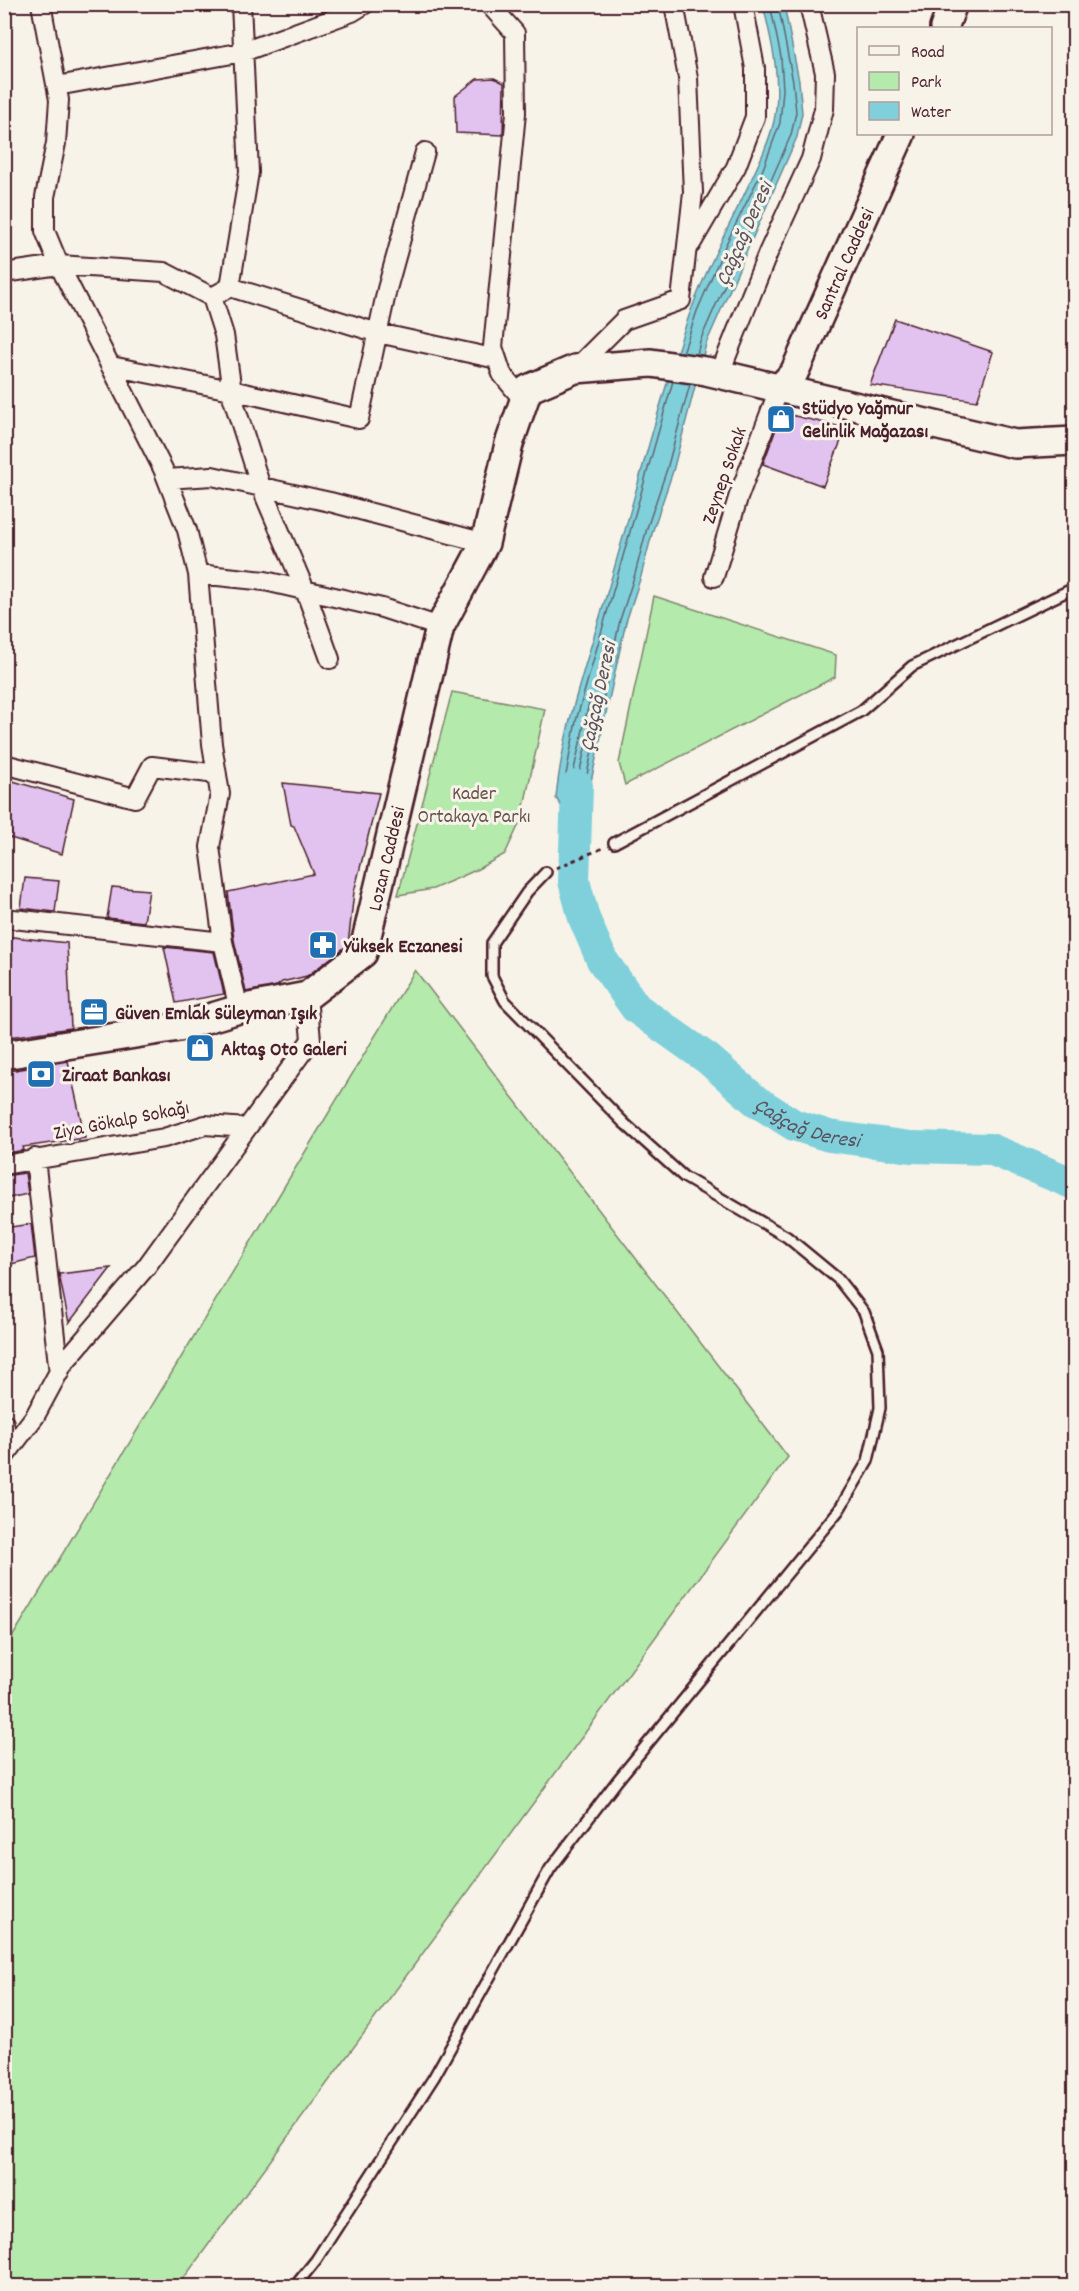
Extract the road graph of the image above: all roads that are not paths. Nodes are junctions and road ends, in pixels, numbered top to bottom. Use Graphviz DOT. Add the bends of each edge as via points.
graph roads {
  1 [pos="41,4"];
  2 [pos="241,4"];
  3 [pos="489,4"];
  4 [pos="674,4"];
  5 [pos="743,4"];
  6 [pos="809,4"];
  7 [pos="953,4"];
  8 [pos="363,5"];
  9 [pos="944,27"];
  10 [pos="243,52"];
  11 [pos="57,86"];
  12 [pos="901,135"];
  13 [pos="424,152"];
  14 [pos="687,250"];
  15 [pos="59,265"];
  16 [pos="4,273"];
  17 [pos="230,287"];
  18 [pos="212,297"];
  19 [pos="378,333"];
  20 [pos="497,359"];
  21 [pos="111,366"];
  22 [pos="575,369"];
  23 [pos="712,373"];
  24 [pos="779,389"];
  25 [pos="231,390"];
  26 [pos="524,402"];
  27 [pos="1074,441"];
  28 [pos="167,479"];
  29 [pos="261,487"];
  30 [pos="485,543"];
  31 [pos="198,574"];
  32 [pos="714,577"];
  33 [pos="1074,588"];
  34 [pos="304,591"];
  35 [pos="440,627"];
  36 [pos="330,659"];
  37 [pos="4,764"];
  38 [pos="218,774"];
  39 [pos="614,843"];
  40 [pos="546,872"];
  41 [pos="4,918"];
  42 [pos="223,942"];
  43 [pos="307,996"];
  44 [pos="239,1010"];
  45 [pos="4,1054"];
  46 [pos="247,1128"];
  47 [pos="35,1158"];
  48 [pos="4,1164"];
  49 [pos="59,1372"];
  50 [pos="4,1423"];
  51 [pos="7,1454"];
  52 [pos="295,2286"];
  1 -- 11 [label="street"];
  2 -- 10 [label="street"];
  3 -- 20 [label="street" via="515,33 516,113 493,347"];
  4 -- 14 [label="street" via="688,78 693,192"];
  5 -- 14 [label="street" via="755,68 754,117 736,168"];
  6 -- 23 [label="street" via="825,73 824,109 811,159"];
  7 -- 9 [label="main road"];
  8 -- 10 [label="street"];
  10 -- 11 [label="street"];
  10 -- 17 [label="street" via="249,172"];
  11 -- 15 [label="street" via="56,142 45,197 45,231"];
  12 -- 24 [label="main road, Santral Caddesi" via="794,373"];
  13 -- 19 [label="street"];
  14 -- 22 [label="street" via="681,300 624,320"];
  15 -- 16 [label="street"];
  15 -- 18 [label="street" via="164,272"];
  15 -- 21 [label="street"];
  17 -- 18 [label="street"];
  17 -- 19 [label="street"];
  18 -- 25 [label="street" via="224,335"];
  19 -- 20 [label="street"];
  19 -- 25 [label="street" via="360,419"];
  20 -- 26 [label="street" via="501,374"];
  21 -- 25 [label="street"];
  21 -- 28 [label="street"];
  22 -- 23 [label="main road, Lozan Caddesi" via="651,363"];
  22 -- 26 [label="main road, Lozan Caddesi" via="528,389"];
  23 -- 24 [label="main road"];
  24 -- 27 [label="main road" via="1015,444"];
  24 -- 32 [label="street, Zeynep Sokak" via="738,498"];
  25 -- 29 [label="street"];
  26 -- 30 [label="main road, Lozan Caddesi" via="509,444"];
  28 -- 29 [label="street" via="212,476"];
  28 -- 31 [label="street" via="187,530"];
  29 -- 30 [label="street"];
  29 -- 34 [label="street"];
  30 -- 35 [label="main road, Lozan Caddesi"];
  31 -- 34 [label="street" via="265,581"];
  31 -- 38 [label="street"];
  33 -- 39 [label="lane" via="912,666 861,711"];
  34 -- 35 [label="street" via="382,608"];
  34 -- 36 [label="street"];
  35 -- 43 [label="main road, Lozan Caddesi" via="363,953"];
  37 -- 38 [label="street" via="135,798 152,766"];
  38 -- 42 [label="street" via="220,794 210,847"];
  40 -- 52 [label="lane" via="527,892 492,943 492,976 505,1001 624,1123 684,1177 787,1238 838,1279 864,1312 878,1350 880,1408 868,1461 839,1510 550,1869 434,2077"];
  41 -- 42 [label="street"];
  42 -- 44 [label="street"];
  43 -- 44 [label="main road, Lozan Caddesi"];
  43 -- 46 [label="street" via="311,1040"];
  44 -- 45 [label="main road, Lozan Caddesi" via="179,1027"];
  46 -- 47 [label="street, Ziya Gökalp Sokağı" via="205,1125 164,1138"];
  46 -- 49 [label="street" via="146,1267"];
  47 -- 48 [label="street, Ziya Gökalp Sokağı"];
  47 -- 49 [label="street"];
  49 -- 51 [label="street" via="35,1416"];
  50 -- 51 [label="street"];
}
